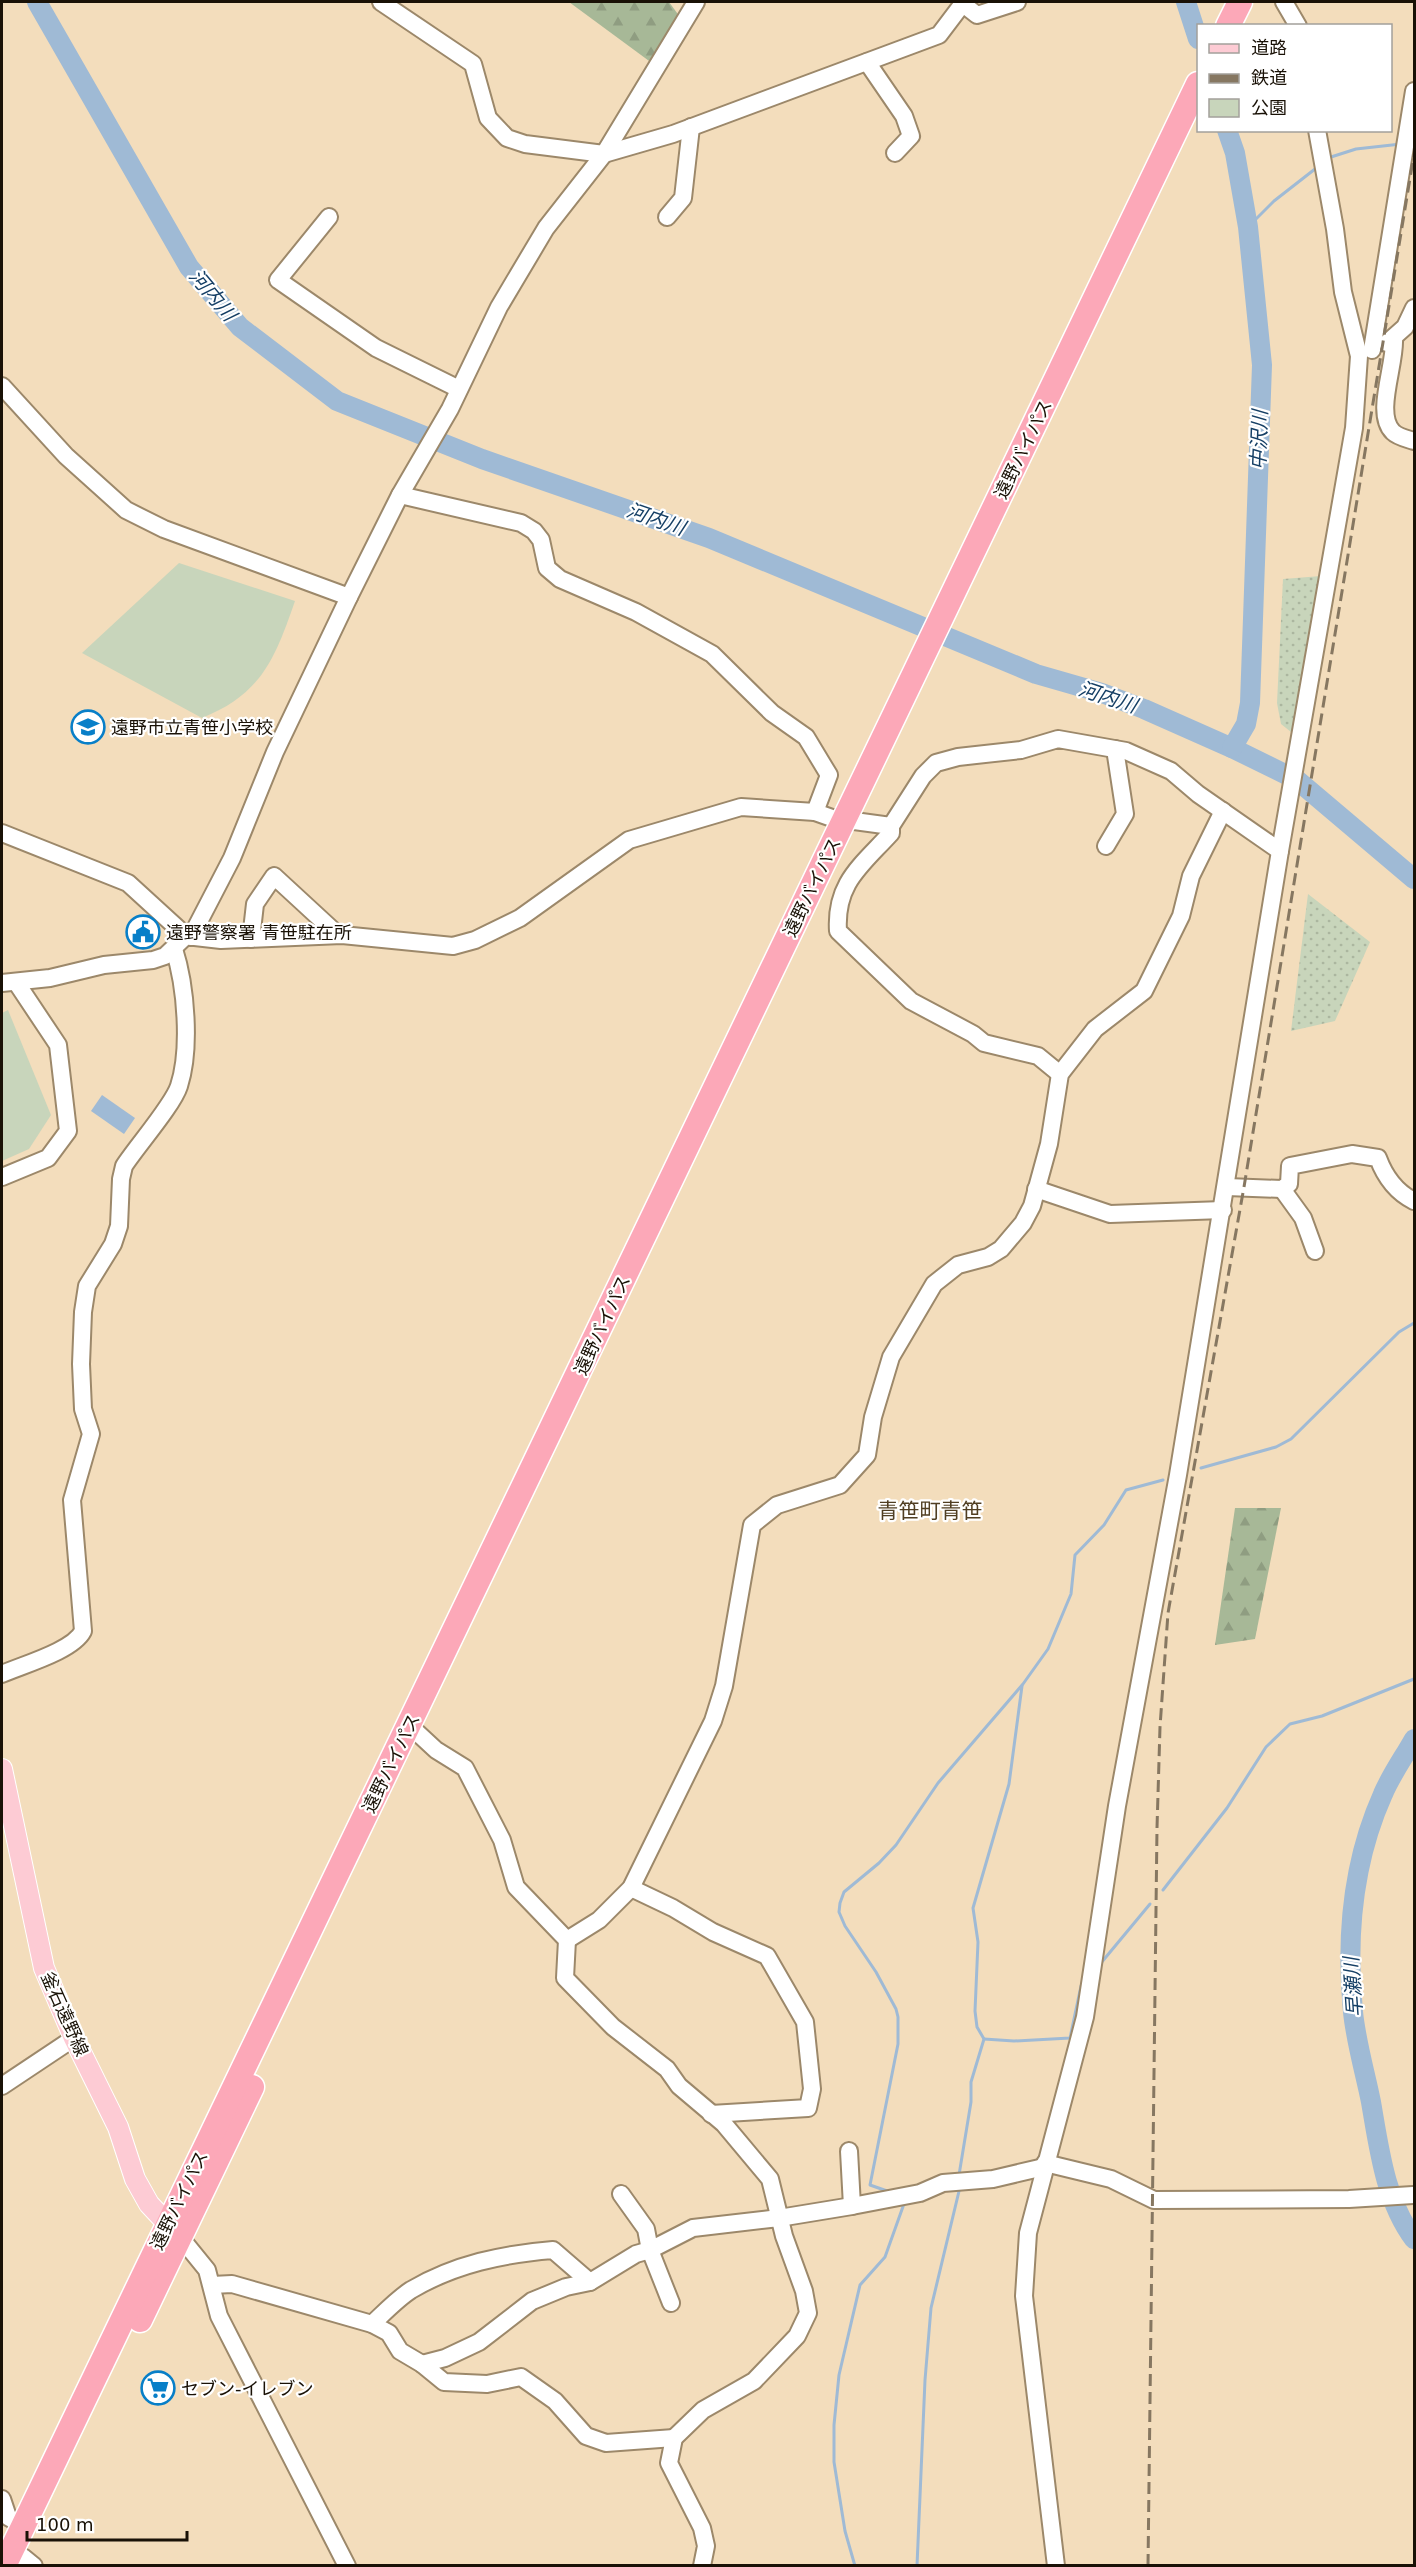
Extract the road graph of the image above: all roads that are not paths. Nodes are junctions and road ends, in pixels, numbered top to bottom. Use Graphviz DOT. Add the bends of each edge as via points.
graph roads {
  1 [pos="381,2"];
  2 [pos="696,2"];
  3 [pos="1017,2"];
  4 [pos="1240,2"];
  5 [pos="1252,2"];
  6 [pos="1284,2"];
  7 [pos="963,3"];
  8 [pos="1229,24"];
  9 [pos="1241,24"];
  10 [pos="1297,24"];
  11 [pos="867,62"];
  12 [pos="1414,91"];
  13 [pos="1197,101"];
  14 [pos="691,127"];
  15 [pos="1317,132"];
  16 [pos="895,153"];
  17 [pos="604,154"];
  18 [pos="329,217"];
  19 [pos="667,217"];
  20 [pos="1414,308"];
  21 [pos="1394,338"];
  22 [pos="1365,353"];
  23 [pos="2,386"];
  24 [pos="459,390"];
  25 [pos="1414,441"];
  26 [pos="404,490"];
  27 [pos="349,597"];
  28 [pos="1115,748"];
  29 [pos="815,812"];
  30 [pos="1223,812"];
  31 [pos="851,820"];
  32 [pos="891,826"];
  33 [pos="2,833"];
  34 [pos="1106,846"];
  35 [pos="1280,851"];
  36 [pos="339,935"];
  37 [pos="188,937"];
  38 [pos="251,939"];
  39 [pos="174,949"];
  40 [pos="9,983"];
  41 [pos="1060,1074"];
  42 [pos="2,1177"];
  43 [pos="1227,1187"];
  44 [pos="1036,1189"];
  45 [pos="1282,1189"];
  46 [pos="1414,1201"];
  47 [pos="1223,1209"];
  48 [pos="1315,1251"];
  49 [pos="2,1674"];
  50 [pos="414,1730"];
  51 [pos="2,1769"];
  52 [pos="631,1888"];
  53 [pos="567,1940"];
  54 [pos="74,2038"];
  55 [pos="2,2086"];
  56 [pos="711,2114"];
  57 [pos="849,2151"];
  58 [pos="1045,2165"];
  59 [pos="621,2194"];
  60 [pos="1413,2195"];
  61 [pos="852,2206"];
  62 [pos="779,2218"];
  63 [pos="174,2231"];
  64 [pos="650,2250"];
  65 [pos="590,2282"];
  66 [pos="212,2285"];
  67 [pos="671,2303"];
  68 [pos="372,2324"];
  69 [pos="422,2364"];
  70 [pos="674,2438"];
  71 [pos="2,2499"];
  72 [pos="24,2526"];
  73 [pos="20,2563"];
  74 [pos="347,2565"];
  75 [pos="702,2565"];
  76 [pos="1056,2565"];
  1 -- 17 [label="street" via="473,64 488,118 507,138"];
  2 -- 17 [label="street"];
  3 -- 7 [label="street" via="977,15"];
  4 -- 8 [label="highway"];
  5 -- 9 [label="highway"];
  6 -- 10 [label="street"];
  7 -- 11 [label="street" via="939,35"];
  11 -- 14 [label="street"];
  11 -- 16 [label="street" via="904,116 911,136"];
  12 -- 22 [label="street"];
  13 -- 31 [label="highway, 遠野バイパス"];
  14 -- 17 [label="street"];
  14 -- 19 [label="street" via="683,198"];
  15 -- 22 [label="street" via="1343,292"];
  17 -- 24 [label="street" via="546,228 499,307"];
  18 -- 24 [label="street" via="278,280 376,348"];
  20 -- 21 [label="street" via="1405,327"];
  21 -- 22 [label="street"];
  21 -- 25 [label="street" via="1384,411 1395,435"];
  22 -- 35 [label="street"];
  23 -- 27 [label="street" via="66,456 126,510 164,529"];
  24 -- 26 [label="street"];
  26 -- 27 [label="street"];
  26 -- 29 [label="street" via="521,523 541,540 547,568 560,579 636,612 712,654 772,713 806,737 829,775"];
  27 -- 37 [label="street" via="275,752 231,858"];
  28 -- 30 [label="street" via="1171,771"];
  28 -- 32 [label="street" via="1058,739 1021,750 936,763 923,776"];
  28 -- 34 [label="street" via="1125,814"];
  29 -- 31 [label="street"];
  29 -- 36 [label="street" via="741,807 629,840 520,918 475,940 443,945"];
  30 -- 35 [label="street"];
  30 -- 41 [label="street" via="1191,876 1181,916 1144,991 1095,1029"];
  31 -- 32 [label="street"];
  31 -- 50 [label="highway, 遠野バイパス"];
  32 -- 41 [label="street" via="891,833 843,887 836,909 838,931 911,1001 984,1043 1038,1056"];
  33 -- 37 [label="street" via="128,883"];
  35 -- 43 [label="street"];
  36 -- 38 [label="street"];
  36 -- 38 [label="street" via="274,876 255,904"];
  37 -- 38 [label="street"];
  37 -- 39 [label="street"];
  39 -- 40 [label="street" via="153,960"];
  39 -- 49 [label="street" via="180,968 185,1027 179,1086 124,1166 119,1226 113,1244 87,1286 83,1312 83,1409 91,1434 72,1500 82,1631 67,1646"];
  40 -- 42 [label="street" via="58,1045 68,1131 48,1158"];
  41 -- 44 [label="street" via="1049,1144"];
  43 -- 45 [label="street"];
  43 -- 47 [label="street"];
  44 -- 47 [label="street" via="1110,1214"];
  44 -- 52 [label="street" via="1023,1223 1001,1249 958,1265 934,1284 891,1357 873,1417 867,1455 840,1485 777,1505 752,1525 724,1686 713,1721"];
  45 -- 46 [label="street" via="1289,1184 1290,1166 1352,1154 1378,1158 1401,1194"];
  45 -- 48 [label="street" via="1303,1218"];
  47 -- 58 [label="street" via="1117,1806 1085,2017"];
  50 -- 53 [label="street" via="465,1768 502,1840 516,1887"];
  50 -- 63 [label="highway, 遠野バイパス"];
  51 -- 54 [label="main road, 釜石遠野線" via="44,1968"];
  52 -- 53 [label="street" via="599,1920"];
  52 -- 56 [label="street" via="767,1956 805,2022 812,2089 808,2108"];
  53 -- 56 [label="street" via="566,1978"];
  54 -- 55 [label="street"];
  54 -- 63 [label="main road, 釜石遠野線" via="118,2127 135,2179 149,2204"];
  56 -- 62 [label="street" via="736,2137 770,2179"];
  57 -- 61 [label="street"];
  58 -- 60 [label="street" via="1111,2179 1154,2200"];
  58 -- 61 [label="street"];
  58 -- 76 [label="street" via="1028,2234 1023,2296"];
  59 -- 64 [label="street" via="646,2229"];
  61 -- 62 [label="street"];
  62 -- 64 [label="street" via="693,2228"];
  62 -- 70 [label="street" via="804,2290 808,2313 801,2328 754,2381 704,2410"];
  63 -- 66 [label="street" via="204,2263"];
  63 -- 72 [label="highway, 遠野バイパス"];
  63 -- 73 [label="highway, 遠野バイパス"];
  64 -- 65 [label="street" via="636,2254"];
  64 -- 67 [label="street"];
  65 -- 68 [label="street" via="553,2250 497,2256 410,2291"];
  65 -- 69 [label="street" via="532,2301 479,2342 446,2358"];
  66 -- 68 [label="street" via="232,2284"];
  66 -- 74 [label="street" via="219,2316"];
  68 -- 69 [label="street" via="389,2333 400,2350"];
  69 -- 70 [label="street" via="444,2382 487,2384 521,2377 555,2401 586,2436 606,2443"];
  70 -- 75 [label="street" via="669,2463 702,2528 706,2546"];
  71 -- 72 [label="street" via="8,2517"];
  72 -- 73 [label="highway, 遠野バイパス"];
}
